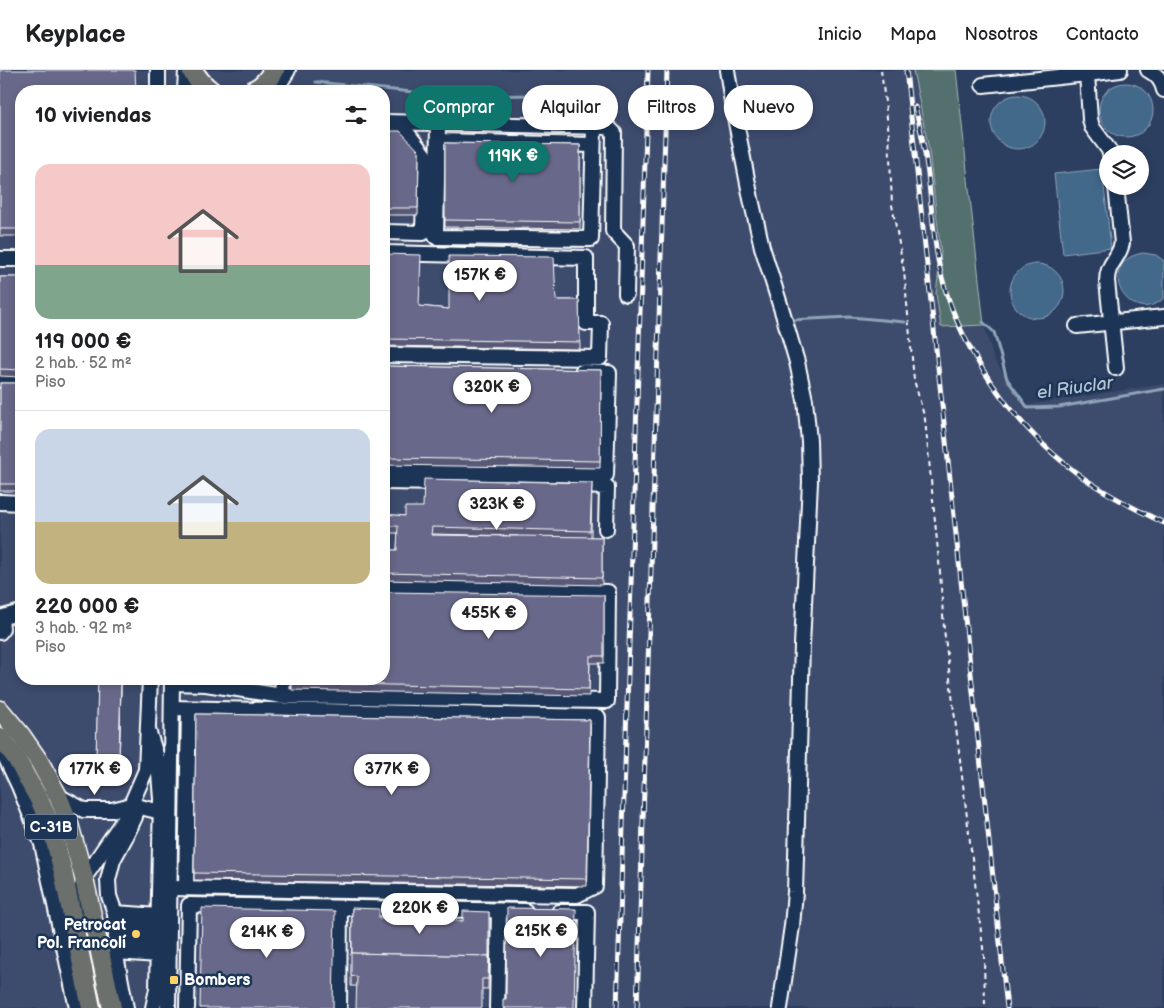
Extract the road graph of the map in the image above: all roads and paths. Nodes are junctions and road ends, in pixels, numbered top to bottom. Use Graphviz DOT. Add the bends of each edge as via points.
graph roads {
  1 [pos="158,70"];
  2 [pos="178,70"];
  3 [pos="186,70"];
  4 [pos="192,70"];
  5 [pos="274,70"];
  6 [pos="288,70"];
  7 [pos="727,70"];
  8 [pos="881,70"];
  9 [pos="1120,70"];
  10 [pos="1148,70"];
  11 [pos="1086,74"];
  12 [pos="983,84"];
  13 [pos="158,85"];
  14 [pos="178,85"];
  15 [pos="185,85"];
  16 [pos="202,85"];
  17 [pos="262,85"];
  18 [pos="278,85"];
  19 [pos="1164,90"];
  20 [pos="390,122"];
  21 [pos="405,123"];
  22 [pos="438,130"];
  23 [pos="594,130"];
  24 [pos="610,130"];
  25 [pos="390,133"];
  26 [pos="438,141"];
  27 [pos="593,145"];
  28 [pos="1105,145"];
  29 [pos="1117,195"];
  30 [pos="390,232"];
  31 [pos="390,253"];
  32 [pos="0,259"];
  33 [pos="15,260"];
  34 [pos="626,294"];
  35 [pos="1164,317"];
  36 [pos="1111,323"];
  37 [pos="1077,326"];
  38 [pos="390,355"];
  39 [pos="1116,368"];
  40 [pos="570,372"];
  41 [pos="0,380"];
  42 [pos="15,380"];
  43 [pos="0,387"];
  44 [pos="15,387"];
  45 [pos="390,471"];
  46 [pos="390,482"];
  47 [pos="0,493"];
  48 [pos="15,493"];
  49 [pos="0,502"];
  50 [pos="15,503"];
  51 [pos="606,529"];
  52 [pos="390,587"];
  53 [pos="15,614"];
  54 [pos="0,618"];
  55 [pos="0,632"];
  56 [pos="150,685"];
  57 [pos="172,685"];
  58 [pos="212,685"];
  59 [pos="283,685"];
  60 [pos="282,696"];
  61 [pos="172,708"];
  62 [pos="189,709"];
  63 [pos="0,710"];
  64 [pos="148,730"];
  65 [pos="0,737"];
  66 [pos="0,745"];
  67 [pos="58,796"];
  68 [pos="132,805"];
  69 [pos="161,812"];
  70 [pos="170,837"];
  71 [pos="84,878"];
  72 [pos="170,888"];
  73 [pos="186,888"];
  74 [pos="340,908"];
  75 [pos="499,910"];
  76 [pos="189,911"];
  77 [pos="74,929"];
  78 [pos="161,931"];
  79 [pos="115,932"];
  80 [pos="77,1008"];
  81 [pos="91,1008"];
  82 [pos="112,1008"];
  83 [pos="126,1008"];
  84 [pos="153,1008"];
  85 [pos="168,1008"];
  86 [pos="187,1008"];
  87 [pos="339,1008"];
  88 [pos="497,1008"];
  89 [pos="585,1008"];
  90 [pos="780,1008"];
  91 [pos="985,1008"];
  1 -- 13 [label="street"];
  2 -- 14 [label="street"];
  3 -- 15 [label="street"];
  4 -- 16 [label="highway"];
  5 -- 17 [label="highway"];
  6 -- 18 [label="street"];
  7 -- 90 [label="street" via="762,247 797,362 809,441 795,892"];
  8 -- 91 [label="path" via="889,134 892,205 904,271 914,380 925,419 944,629 984,956"];
  9 -- 11 [label="street"];
  10 -- 19 [label="street" via="1157,77"];
  11 -- 12 [label="street"];
  11 -- 28 [label="street" via="1092,127"];
  20 -- 21 [label="street"];
  22 -- 26 [label="street"];
  23 -- 27 [label="street"];
  24 -- 34 [label="street" via="614,133 614,232 627,246"];
  25 -- 30 [label="street" via="408,134 425,156 423,233"];
  26 -- 27 [label="street"];
  26 -- 27 [label="street" via="436,237 591,239"];
  29 -- 36 [label="street" via="1122,242 1107,275"];
  31 -- 38 [label="street" via="586,258 586,323 601,323 600,358"];
  32 -- 33 [label="street"];
  35 -- 36 [label="street"];
  36 -- 37 [label="street"];
  36 -- 39 [label="street"];
  40 -- 45 [label="street" via="609,373 606,475"];
  41 -- 42 [label="street"];
  43 -- 44 [label="street"];
  46 -- 51 [label="street" via="608,487"];
  47 -- 48 [label="street"];
  49 -- 50 [label="street"];
  52 -- 60 [label="street" via="608,592 607,701"];
  53 -- 54 [label="street"];
  54 -- 55 [label="street"];
  56 -- 64 [label="street"];
  57 -- 61 [label="street"];
  58 -- 60 [label="street"];
  59 -- 60 [label="street"];
  61 -- 62 [label="street"];
  61 -- 70 [label="street"];
  62 -- 73 [label="street"];
  62 -- 73 [label="street" via="598,717 598,727 595,886 577,895"];
  63 -- 67 [label="main road, C-31B" via="39,761"];
  64 -- 68 [label="street" via="146,770"];
  64 -- 69 [label="street" via="158,762"];
  65 -- 77 [label="main road, C-31B" via="28,778 52,830"];
  66 -- 80 [label="street" via="42,844"];
  67 -- 68 [label="street" via="84,810 112,810"];
  67 -- 71 [label="main road, C-31B"];
  68 -- 69 [label="street"];
  68 -- 71 [label="street"];
  68 -- 79 [label="street" via="135,817 113,860 108,880"];
  69 -- 70 [label="street" via="167,816"];
  69 -- 78 [label="street"];
  70 -- 72 [label="street"];
  71 -- 77 [label="street"];
  71 -- 82 [label="main road, C-31B"];
  72 -- 73 [label="street"];
  72 -- 78 [label="street"];
  74 -- 75 [label="street"];
  74 -- 76 [label="street" via="189,905"];
  74 -- 87 [label="street"];
  75 -- 88 [label="street"];
  75 -- 89 [label="street" via="587,912"];
  76 -- 78 [label="street"];
  76 -- 86 [label="street"];
  77 -- 81 [label="main road, C-31B"];
  78 -- 79 [label="street"];
  78 -- 79 [label="street"];
  78 -- 84 [label="street" via="158,989"];
  78 -- 85 [label="street"];
  79 -- 83 [label="street"];
}
